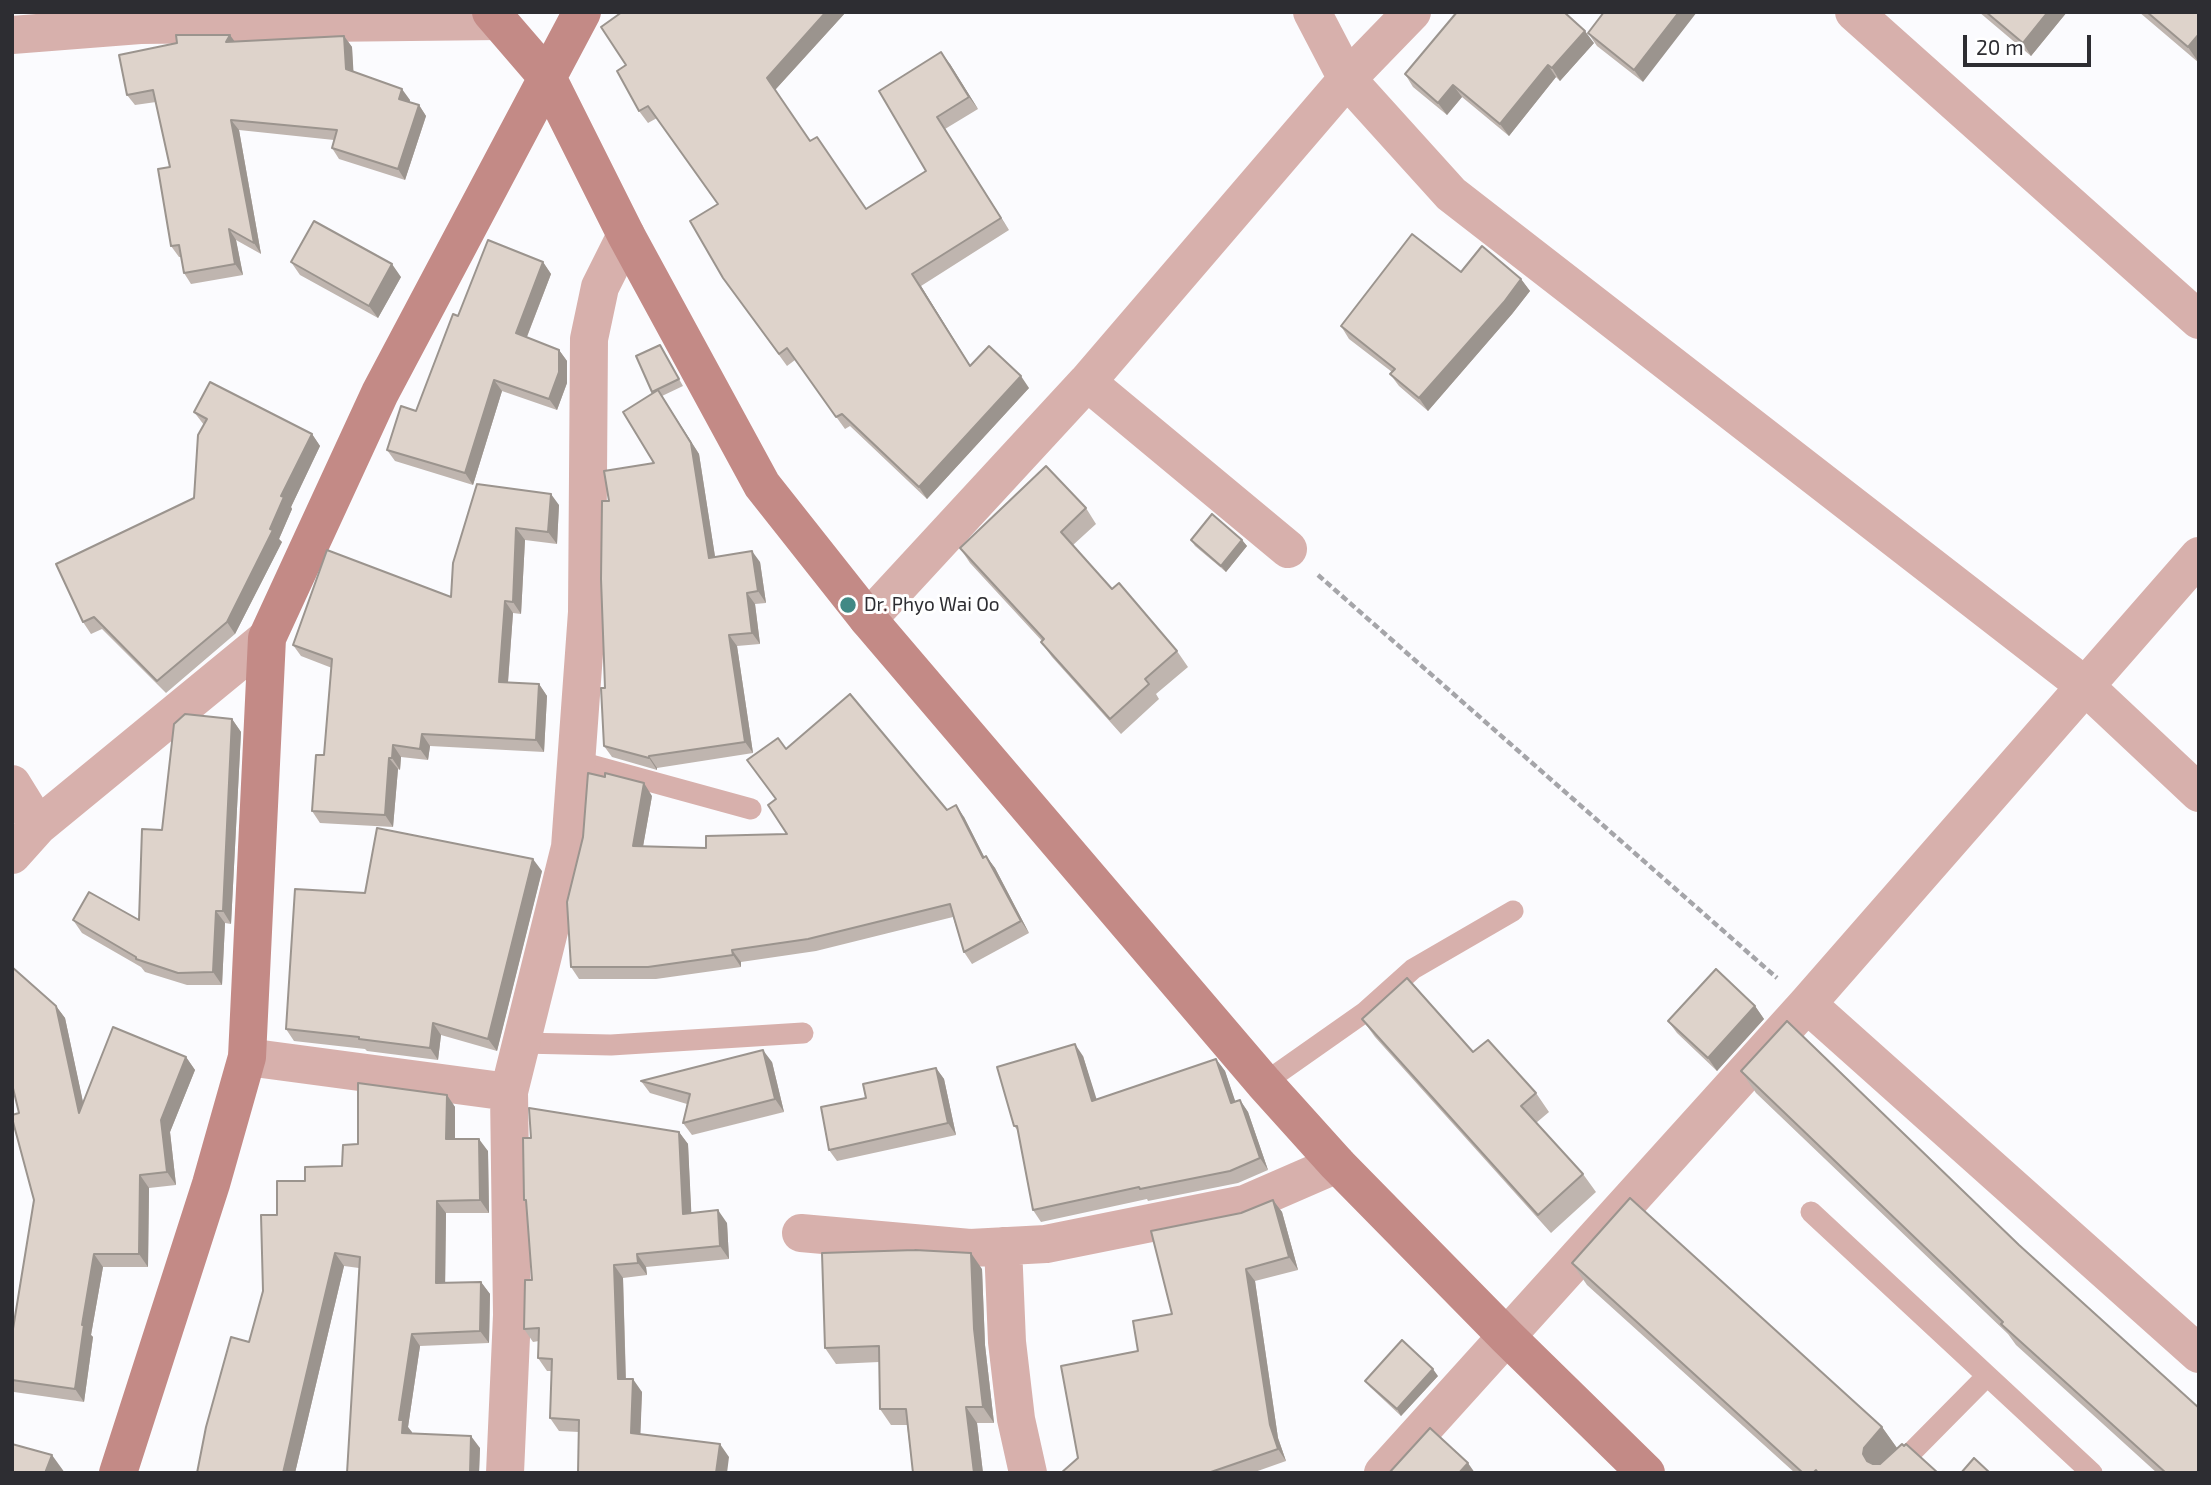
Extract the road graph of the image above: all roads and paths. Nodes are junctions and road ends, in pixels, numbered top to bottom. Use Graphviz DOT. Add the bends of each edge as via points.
graph roads {
  1 [pos="582,12"];
  2 [pos="1312,12"];
  3 [pos="1412,12"];
  4 [pos="1854,12"];
  5 [pos="495,16"];
  6 [pos="12,35"];
  7 [pos="547,77"];
  8 [pos="1347,79"];
  9 [pos="626,234"];
  10 [pos="2199,320"];
  11 [pos="1087,382"];
  12 [pos="1288,549"];
  13 [pos="2199,556"];
  14 [pos="868,620"];
  15 [pos="267,638"];
  16 [pos="2084,685"];
  17 [pos="576,761"];
  18 [pos="12,784"];
  19 [pos="2199,793"];
  20 [pos="751,809"];
  21 [pos="38,826"];
  22 [pos="12,855"];
  23 [pos="1513,911"];
  24 [pos="1807,1004"];
  25 [pos="803,1033"];
  26 [pos="521,1043"];
  27 [pos="247,1057"];
  28 [pos="1264,1083"];
  29 [pos="509,1093"];
  30 [pos="1337,1164"];
  31 [pos="1811,1212"];
  32 [pos="801,1233"];
  33 [pos="1003,1246"];
  34 [pos="1507,1337"];
  35 [pos="2199,1354"];
  36 [pos="1987,1376"];
  37 [pos="118,1473"];
  38 [pos="505,1473"];
  39 [pos="1028,1473"];
  40 [pos="1383,1473"];
  41 [pos="1646,1473"];
  42 [pos="1891,1473"];
  43 [pos="2092,1473"];
  1 -- 7 [label="street"];
  2 -- 8 [label="street"];
  3 -- 8 [label="street"];
  4 -- 10 [label="street"];
  5 -- 6 [label="street" via="140,25"];
  5 -- 7 [label="street"];
  7 -- 9 [label="street"];
  7 -- 15 [label="street" via="380,393"];
  8 -- 11 [label="street"];
  8 -- 16 [label="street" via="1451,194"];
  9 -- 14 [label="street" via="762,485"];
  9 -- 17 [label="street" via="600,287 589,339 587,612"];
  11 -- 12 [label="street"];
  11 -- 14 [label="street"];
  12 -- 24 [label="path"];
  13 -- 16 [label="street"];
  14 -- 28 [label="street"];
  15 -- 21 [label="street"];
  15 -- 27 [label="street"];
  16 -- 19 [label="street"];
  16 -- 24 [label="street"];
  17 -- 20 [label="lane"];
  17 -- 26 [label="street" via="570,847"];
  18 -- 21 [label="street"];
  21 -- 22 [label="street"];
  23 -- 28 [label="lane" via="1413,969 1365,1013"];
  24 -- 34 [label="street"];
  24 -- 35 [label="street"];
  25 -- 26 [label="lane" via="611,1045"];
  26 -- 29 [label="street"];
  27 -- 29 [label="street"];
  27 -- 37 [label="street"];
  28 -- 30 [label="street"];
  29 -- 38 [label="street" via="512,1315"];
  30 -- 33 [label="street" via="1245,1204 1045,1244"];
  30 -- 34 [label="street"];
  31 -- 36 [label="lane"];
  32 -- 33 [label="street" via="970,1248"];
  33 -- 39 [label="street" via="1007,1342"];
  34 -- 40 [label="street"];
  34 -- 41 [label="street"];
  36 -- 42 [label="lane"];
  36 -- 43 [label="lane"];
}
